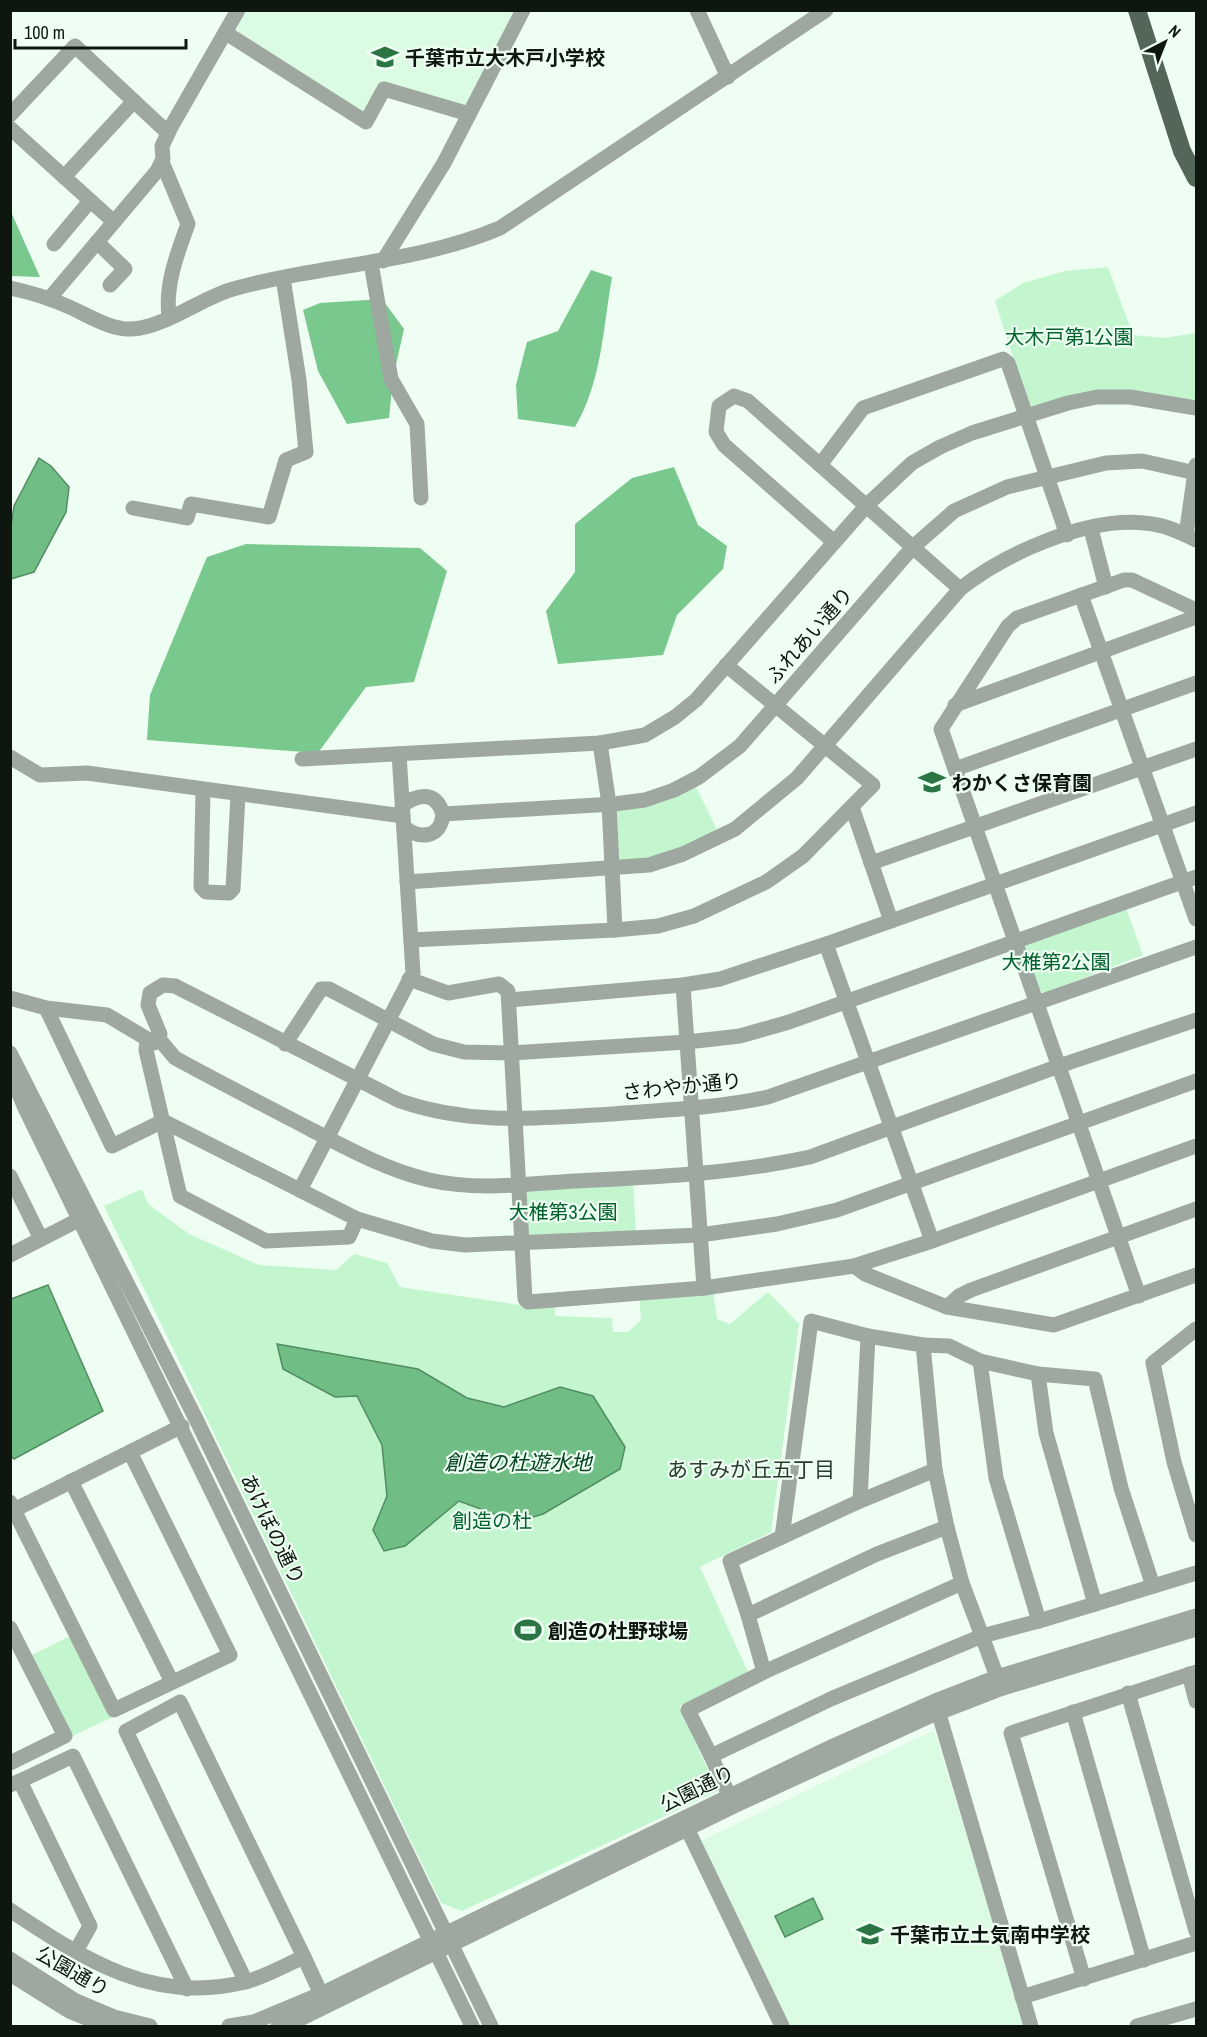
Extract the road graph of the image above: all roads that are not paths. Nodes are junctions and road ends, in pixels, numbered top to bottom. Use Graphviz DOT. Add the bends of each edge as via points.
graph roads {
  1 [pos="238,10"];
  2 [pos="523,10"];
  3 [pos="697,10"];
  4 [pos="826,10"];
  5 [pos="1137,10"];
  6 [pos="226,33"];
  7 [pos="728,77"];
  8 [pos="134,101"];
  9 [pos="469,114"];
  10 [pos="10,115"];
  11 [pos="10,128"];
  12 [pos="168,133"];
  13 [pos="162,162"];
  14 [pos="64,177"];
  15 [pos="1197,178"];
  16 [pos="90,201"];
  17 [pos="114,222"];
  18 [pos="97,242"];
  19 [pos="54,244"];
  20 [pos="377,262"];
  21 [pos="283,278"];
  22 [pos="110,285"];
  23 [pos="10,288"];
  24 [pos="49,299"];
  25 [pos="170,316"];
  26 [pos="1197,408"];
  27 [pos="1027,415"];
  28 [pos="820,465"];
  29 [pos="1196,470"];
  30 [pos="1046,477"];
  31 [pos="421,498"];
  32 [pos="867,505"];
  33 [pos="133,508"];
  34 [pos="1091,529"];
  35 [pos="1067,535"];
  36 [pos="1191,537"];
  37 [pos="834,542"];
  38 [pos="913,547"];
  39 [pos="1106,587"];
  40 [pos="960,589"];
  41 [pos="1081,595"];
  42 [pos="1197,610"];
  43 [pos="1197,617"];
  44 [pos="1101,652"];
  45 [pos="726,665"];
  46 [pos="1197,683"];
  47 [pos="776,705"];
  48 [pos="955,705"];
  49 [pos="1122,710"];
  50 [pos="600,743"];
  51 [pos="824,745"];
  52 [pos="1197,749"];
  53 [pos="399,754"];
  54 [pos="10,757"];
  55 [pos="303,759"];
  56 [pos="1143,767"];
  57 [pos="955,769"];
  58 [pos="203,791"];
  59 [pos="237,795"];
  60 [pos="609,804"];
  61 [pos="852,807"];
  62 [pos="1197,813"];
  63 [pos="443,814"];
  64 [pos="403,817"];
  65 [pos="1163,825"];
  66 [pos="975,826"];
  67 [pos="871,863"];
  68 [pos="611,869"];
  69 [pos="1190,880"];
  70 [pos="407,882"];
  71 [pos="995,884"];
  72 [pos="1197,919"];
  73 [pos="891,921"];
  74 [pos="615,930"];
  75 [pos="411,940"];
  76 [pos="1015,941"];
  77 [pos="826,945"];
  78 [pos="1197,947"];
  79 [pos="409,979"];
  80 [pos="683,985"];
  81 [pos="10,998"];
  82 [pos="509,1000"];
  83 [pos="847,1001"];
  84 [pos="1037,1004"];
  85 [pos="46,1008"];
  86 [pos="1197,1020"];
  87 [pos="387,1022"];
  88 [pos="153,1040"];
  89 [pos="687,1042"];
  90 [pos="285,1044"];
  91 [pos="10,1053"];
  92 [pos="511,1053"];
  93 [pos="868,1063"];
  94 [pos="1059,1066"];
  95 [pos="10,1072"];
  96 [pos="356,1079"];
  97 [pos="1197,1081"];
  98 [pos="692,1109"];
  99 [pos="513,1120"];
  100 [pos="163,1121"];
  101 [pos="1079,1124"];
  102 [pos="891,1127"];
  103 [pos="326,1137"];
  104 [pos="1197,1146"];
  105 [pos="696,1174"];
  106 [pos="10,1176"];
  107 [pos="1099,1180"];
  108 [pos="519,1184"];
  109 [pos="911,1184"];
  110 [pos="300,1190"];
  111 [pos="1197,1209"];
  112 [pos="86,1216"];
  113 [pos="357,1219"];
  114 [pos="700,1234"];
  115 [pos="1119,1237"];
  116 [pos="41,1239"];
  117 [pos="932,1241"];
  118 [pos="522,1244"];
  119 [pos="10,1255"];
  120 [pos="854,1266"];
  121 [pos="1197,1275"];
  122 [pos="704,1288"];
  123 [pos="1139,1296"];
  124 [pos="947,1307"];
  125 [pos="1197,1329"];
  126 [pos="868,1336"];
  127 [pos="923,1345"];
  128 [pos="980,1361"];
  129 [pos="1038,1374"];
  130 [pos="182,1426"];
  131 [pos="130,1452"];
  132 [pos="935,1470"];
  133 [pos="71,1481"];
  134 [pos="860,1501"];
  135 [pos="12,1507"];
  136 [pos="947,1527"];
  137 [pos="1197,1535"];
  138 [pos="782,1537"];
  139 [pos="1197,1573"];
  140 [pos="962,1583"];
  141 [pos="1153,1586"];
  142 [pos="1095,1604"];
  143 [pos="748,1615"];
  144 [pos="1197,1616"];
  145 [pos="1039,1621"];
  146 [pos="10,1628"];
  147 [pos="1197,1629"];
  148 [pos="982,1636"];
  149 [pos="764,1672"];
  150 [pos="1193,1673"];
  151 [pos="997,1677"];
  152 [pos="172,1682"];
  153 [pos="1128,1693"];
  154 [pos="1197,1701"];
  155 [pos="937,1707"];
  156 [pos="1073,1712"];
  157 [pos="711,1756"];
  158 [pos="10,1763"];
  159 [pos="16,1783"];
  160 [pos="732,1801"];
  161 [pos="686,1825"];
  162 [pos="10,1910"];
  163 [pos="1197,1931"];
  164 [pos="449,1939"];
  165 [pos="1197,1943"];
  166 [pos="433,1946"];
  167 [pos="76,1951"];
  168 [pos="304,1957"];
  169 [pos="10,1959"];
  170 [pos="1144,1960"];
  171 [pos="10,1974"];
  172 [pos="1084,1979"];
  173 [pos="246,1982"];
  174 [pos="187,1989"];
  175 [pos="321,1994"];
  176 [pos="1022,1997"];
  177 [pos="1197,2009"];
  178 [pos="1161,2023"];
  179 [pos="106,2026"];
  180 [pos="150,2026"];
  181 [pos="229,2026"];
  182 [pos="278,2026"];
  183 [pos="472,2026"];
  184 [pos="491,2026"];
  185 [pos="782,2026"];
  186 [pos="1031,2026"];
  187 [pos="1137,2026"];
  1 -- 6 [label="street"];
  2 -- 9 [label="street"];
  3 -- 7 [label="street"];
  4 -- 7 [label="street"];
  5 -- 15 [label="main road" via="1182,151"];
  6 -- 9 [label="street" via="366,122 384,89"];
  6 -- 12 [label="street"];
  7 -- 20 [label="street" via="500,228 468,242"];
  8 -- 10 [label="street" via="75,46"];
  8 -- 12 [label="street"];
  8 -- 14 [label="street"];
  9 -- 20 [label="street" via="444,163"];
  11 -- 14 [label="street"];
  12 -- 13 [label="street" via="162,146"];
  13 -- 17 [label="street"];
  13 -- 25 [label="street" via="188,224 167,298"];
  14 -- 16 [label="street"];
  16 -- 17 [label="street"];
  16 -- 19 [label="street"];
  17 -- 18 [label="street"];
  18 -- 22 [label="street" via="125,269"];
  18 -- 24 [label="street"];
  20 -- 21 [label="street"];
  20 -- 31 [label="street" via="391,379 417,424"];
  21 -- 25 [label="street" via="232,290"];
  21 -- 33 [label="street" via="306,452 286,460 269,517 191,504 187,518"];
  23 -- 24 [label="street"];
  24 -- 25 [label="street" via="118,328 147,326"];
  26 -- 27 [label="street" via="1097,397"];
  27 -- 28 [label="street" via="1008,363 996,360 862,408"];
  27 -- 30 [label="street"];
  27 -- 32 [label="street" via="940,447 912,463"];
  28 -- 32 [label="street"];
  28 -- 37 [label="street" via="748,401 734,396 719,406 716,432 724,445"];
  29 -- 30 [label="street, ふれあい通り" via="1142,461 1106,463"];
  29 -- 36 [label="street"];
  30 -- 35 [label="street"];
  30 -- 38 [label="street, ふれあい通り" via="983,496 954,511"];
  32 -- 37 [label="street"];
  32 -- 38 [label="street"];
  34 -- 35 [label="street"];
  34 -- 36 [label="street" via="1116,522 1145,523"];
  34 -- 39 [label="street"];
  35 -- 40 [label="street" via="1006,558"];
  37 -- 45 [label="street"];
  38 -- 40 [label="street"];
  38 -- 47 [label="street, ふれあい通り"];
  39 -- 41 [label="street"];
  39 -- 42 [label="street" via="1132,580"];
  40 -- 51 [label="street"];
  41 -- 44 [label="street"];
  41 -- 48 [label="street" via="1017,618"];
  43 -- 44 [label="street"];
  44 -- 48 [label="street"];
  44 -- 49 [label="street"];
  45 -- 47 [label="street"];
  45 -- 50 [label="street" via="696,700 675,717 645,735"];
  46 -- 49 [label="street"];
  47 -- 51 [label="street"];
  47 -- 60 [label="street, ふれあい通り" via="740,746 699,777 645,800"];
  48 -- 57 [label="street" via="941,729"];
  49 -- 56 [label="street"];
  49 -- 57 [label="street"];
  50 -- 53 [label="street"];
  50 -- 60 [label="street"];
  51 -- 61 [label="street" via="873,785"];
  51 -- 68 [label="street" via="797,778 735,829 649,865"];
  52 -- 56 [label="street"];
  53 -- 55 [label="street"];
  53 -- 64 [label="street"];
  54 -- 58 [label="street" via="40,775 87,773"];
  56 -- 65 [label="street"];
  56 -- 66 [label="street"];
  57 -- 66 [label="street"];
  58 -- 59 [label="street"];
  58 -- 59 [label="street" via="201,887 206,892 229,893 233,889"];
  59 -- 64 [label="street"];
  60 -- 63 [label="street, ふれあい通り"];
  60 -- 68 [label="street"];
  61 -- 67 [label="street"];
  61 -- 74 [label="street" via="803,856 766,882 694,916 658,926"];
  62 -- 65 [label="street"];
  63 -- 64 [label="street" via="435,800 416,796"];
  63 -- 64 [label="street" via="438,830 429,836 412,834"];
  64 -- 70 [label="street"];
  65 -- 69 [label="street"];
  65 -- 71 [label="street"];
  66 -- 67 [label="street"];
  66 -- 71 [label="street"];
  67 -- 73 [label="street"];
  68 -- 70 [label="street"];
  68 -- 74 [label="street"];
  69 -- 72 [label="street"];
  69 -- 76 [label="street"];
  70 -- 75 [label="street"];
  71 -- 73 [label="street"];
  71 -- 76 [label="street"];
  73 -- 77 [label="street"];
  74 -- 75 [label="street"];
  75 -- 79 [label="street" via="413,973"];
  76 -- 83 [label="street"];
  76 -- 84 [label="street"];
  77 -- 80 [label="street" via="720,979"];
  77 -- 83 [label="street"];
  78 -- 84 [label="street, さわやか通り"];
  79 -- 82 [label="street" via="448,993 499,984 508,991"];
  79 -- 87 [label="street"];
  80 -- 82 [label="street"];
  80 -- 89 [label="street"];
  81 -- 85 [label="street"];
  82 -- 92 [label="street"];
  83 -- 89 [label="street" via="740,1036"];
  83 -- 93 [label="street"];
  84 -- 93 [label="street, さわやか通り"];
  84 -- 94 [label="street"];
  85 -- 88 [label="street" via="107,1015"];
  85 -- 100 [label="street" via="112,1146"];
  86 -- 94 [label="street"];
  87 -- 90 [label="street" via="321,988"];
  87 -- 92 [label="street" via="433,1044"];
  87 -- 96 [label="street"];
  88 -- 90 [label="street, さわやか通り" via="160,1034 148,1005 150,993 163,985 175,987"];
  88 -- 100 [label="street" via="146,1050"];
  88 -- 103 [label="street" via="175,1058"];
  89 -- 92 [label="street"];
  89 -- 98 [label="street"];
  90 -- 96 [label="street, さわやか通り"];
  91 -- 112 [label="street, あけぼの通り"];
  92 -- 99 [label="street"];
  93 -- 98 [label="street, さわやか通り" via="768,1097"];
  93 -- 102 [label="street"];
  94 -- 101 [label="street"];
  94 -- 102 [label="street"];
  95 -- 112 [label="street, あけぼの通り" via="24,1106"];
  96 -- 99 [label="street, さわやか通り" via="432,1112"];
  96 -- 103 [label="street"];
  97 -- 101 [label="street"];
  98 -- 99 [label="street, さわやか通り"];
  98 -- 105 [label="street"];
  99 -- 108 [label="street"];
  100 -- 110 [label="street"];
  100 -- 113 [label="street" via="180,1196 266,1240 350,1237"];
  101 -- 107 [label="street"];
  101 -- 109 [label="street"];
  102 -- 105 [label="street" via="810,1157"];
  102 -- 109 [label="street"];
  103 -- 108 [label="street" via="393,1169 430,1180 465,1185"];
  103 -- 110 [label="street"];
  104 -- 107 [label="street"];
  105 -- 108 [label="street"];
  105 -- 114 [label="street"];
  106 -- 116 [label="street"];
  107 -- 115 [label="street"];
  107 -- 117 [label="street"];
  108 -- 118 [label="street"];
  109 -- 114 [label="street" via="837,1210 777,1224"];
  109 -- 117 [label="street"];
  110 -- 113 [label="street"];
  111 -- 115 [label="street"];
  112 -- 116 [label="street"];
  112 -- 130 [label="street, あけぼの通り"];
  112 -- 164 [label="street, あけぼの通り" via="217,1461"];
  113 -- 118 [label="street" via="432,1241"];
  114 -- 118 [label="street"];
  114 -- 122 [label="street"];
  115 -- 123 [label="street"];
  115 -- 124 [label="street" via="971,1290"];
  116 -- 119 [label="street"];
  117 -- 120 [label="street"];
  118 -- 122 [label="street" via="528,1302"];
  120 -- 122 [label="street"];
  120 -- 124 [label="street"];
  121 -- 123 [label="street"];
  123 -- 124 [label="street" via="1060,1324"];
  125 -- 137 [label="street" via="1153,1364 1174,1462"];
  126 -- 127 [label="street"];
  126 -- 134 [label="street"];
  126 -- 138 [label="street" via="812,1320"];
  127 -- 128 [label="street" via="949,1346"];
  127 -- 132 [label="street"];
  128 -- 129 [label="street"];
  128 -- 145 [label="street" via="996,1478"];
  129 -- 141 [label="street" via="1095,1379 1121,1488"];
  129 -- 142 [label="street" via="1048,1444"];
  130 -- 131 [label="street"];
  130 -- 166 [label="street, あけぼの通り"];
  131 -- 133 [label="street"];
  131 -- 152 [label="street" via="230,1655"];
  132 -- 134 [label="street"];
  132 -- 136 [label="street"];
  133 -- 135 [label="street"];
  133 -- 152 [label="street"];
  134 -- 138 [label="street"];
  135 -- 152 [label="street" via="114,1710"];
  136 -- 140 [label="street"];
  136 -- 143 [label="street" via="877,1554"];
  138 -- 143 [label="street" via="730,1561"];
  139 -- 141 [label="street"];
  140 -- 148 [label="street"];
  140 -- 149 [label="street"];
  141 -- 142 [label="street"];
  142 -- 145 [label="street"];
  143 -- 149 [label="street"];
  144 -- 151 [label="street, 公園通り"];
  145 -- 148 [label="street"];
  146 -- 158 [label="street" via="65,1736"];
  147 -- 155 [label="street, 公園通り"];
  148 -- 151 [label="street"];
  148 -- 157 [label="street" via="833,1698"];
  149 -- 157 [label="street" via="688,1710"];
  150 -- 153 [label="street"];
  150 -- 154 [label="street"];
  151 -- 155 [label="street, 公園通り"];
  153 -- 156 [label="street"];
  153 -- 163 [label="street"];
  155 -- 160 [label="street, 公園通り" via="833,1746"];
  155 -- 176 [label="street"];
  156 -- 170 [label="street"];
  156 -- 172 [label="street" via="1011,1733"];
  157 -- 160 [label="street"];
  159 -- 167 [label="street" via="90,1926"];
  159 -- 174 [label="street" via="73,1756"];
  160 -- 161 [label="street, 公園通り"];
  161 -- 164 [label="street, 公園通り"];
  161 -- 185 [label="street"];
  162 -- 167 [label="street"];
  164 -- 166 [label="street, 公園通り"];
  164 -- 184 [label="street, あけぼの通り"];
  165 -- 170 [label="street"];
  166 -- 175 [label="street, 公園通り"];
  166 -- 182 [label="street, 公園通り" via="300,2019"];
  166 -- 183 [label="street, あけぼの通り"];
  167 -- 174 [label="street" via="104,1968 141,1982"];
  168 -- 173 [label="street"];
  168 -- 173 [label="street" via="180,1702 126,1731"];
  168 -- 175 [label="street"];
  169 -- 180 [label="street, 公園通り" via="76,2001"];
  170 -- 172 [label="street"];
  171 -- 179 [label="street, 公園通り" via="69,2011"];
  172 -- 176 [label="street"];
  173 -- 174 [label="street"];
  175 -- 181 [label="street, 公園通り" via="254,2022"];
  176 -- 186 [label="street"];
  177 -- 178 [label="street"];
  178 -- 187 [label="street"];
}
